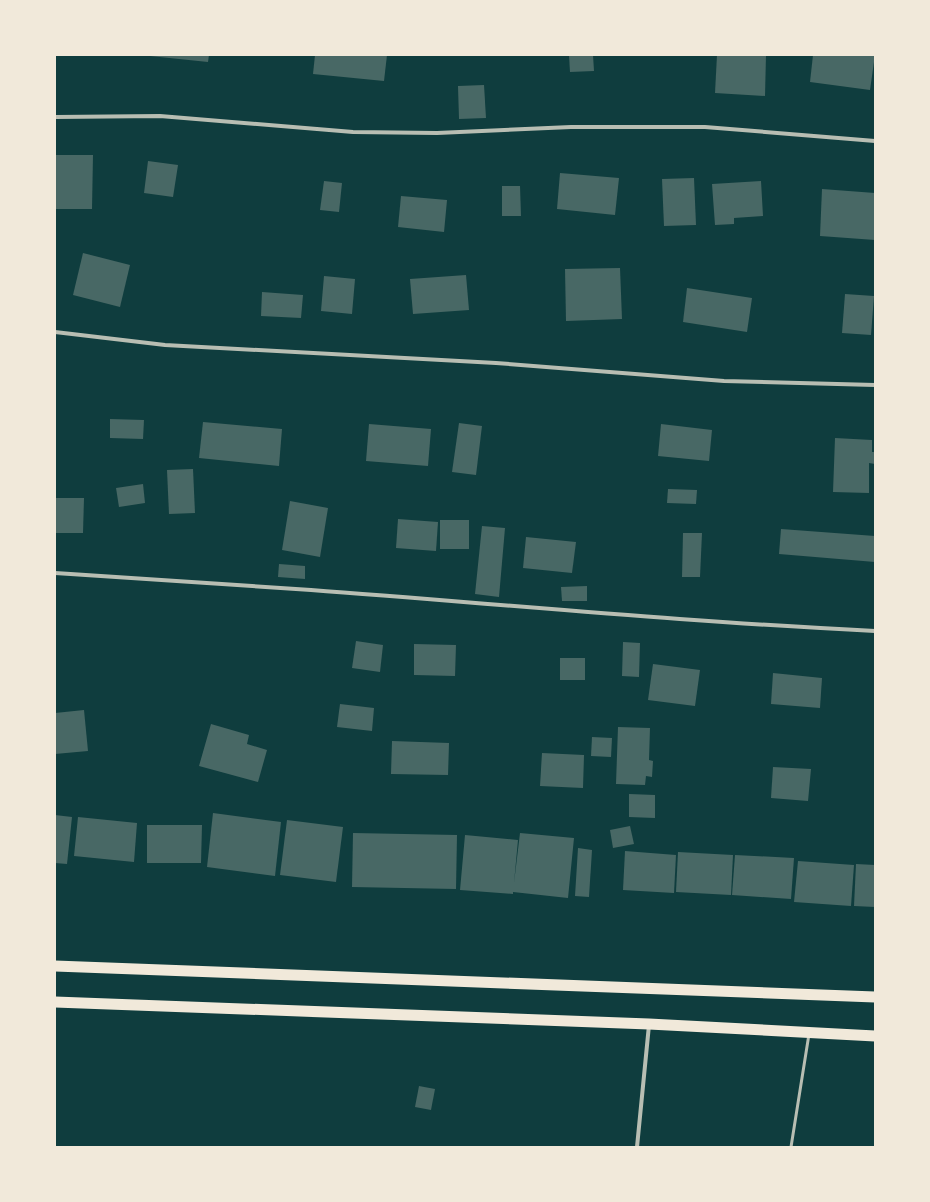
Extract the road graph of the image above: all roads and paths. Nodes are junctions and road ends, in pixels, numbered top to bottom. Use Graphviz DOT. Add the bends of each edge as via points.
graph roads {
  1 [pos="55,117"];
  2 [pos="875,141"];
  3 [pos="55,332"];
  4 [pos="875,385"];
  5 [pos="55,573"];
  6 [pos="875,631"];
  7 [pos="55,966"];
  8 [pos="875,997"];
  9 [pos="55,1002"];
  10 [pos="649,1024"];
  11 [pos="809,1033"];
  12 [pos="875,1036"];
  13 [pos="637,1147"];
  14 [pos="792,1147"];
  1 -- 2 [label="street" via="160,116 353,132 437,133 571,127 705,127"];
  3 -- 4 [label="street" via="165,345 496,364 724,381"];
  5 -- 6 [label="street"];
  7 -- 8 [label="highway"];
  9 -- 10 [label="highway"];
  10 -- 11 [label="highway"];
  10 -- 13 [label="street"];
  11 -- 12 [label="highway"];
  11 -- 14 [label="lane"];
}
